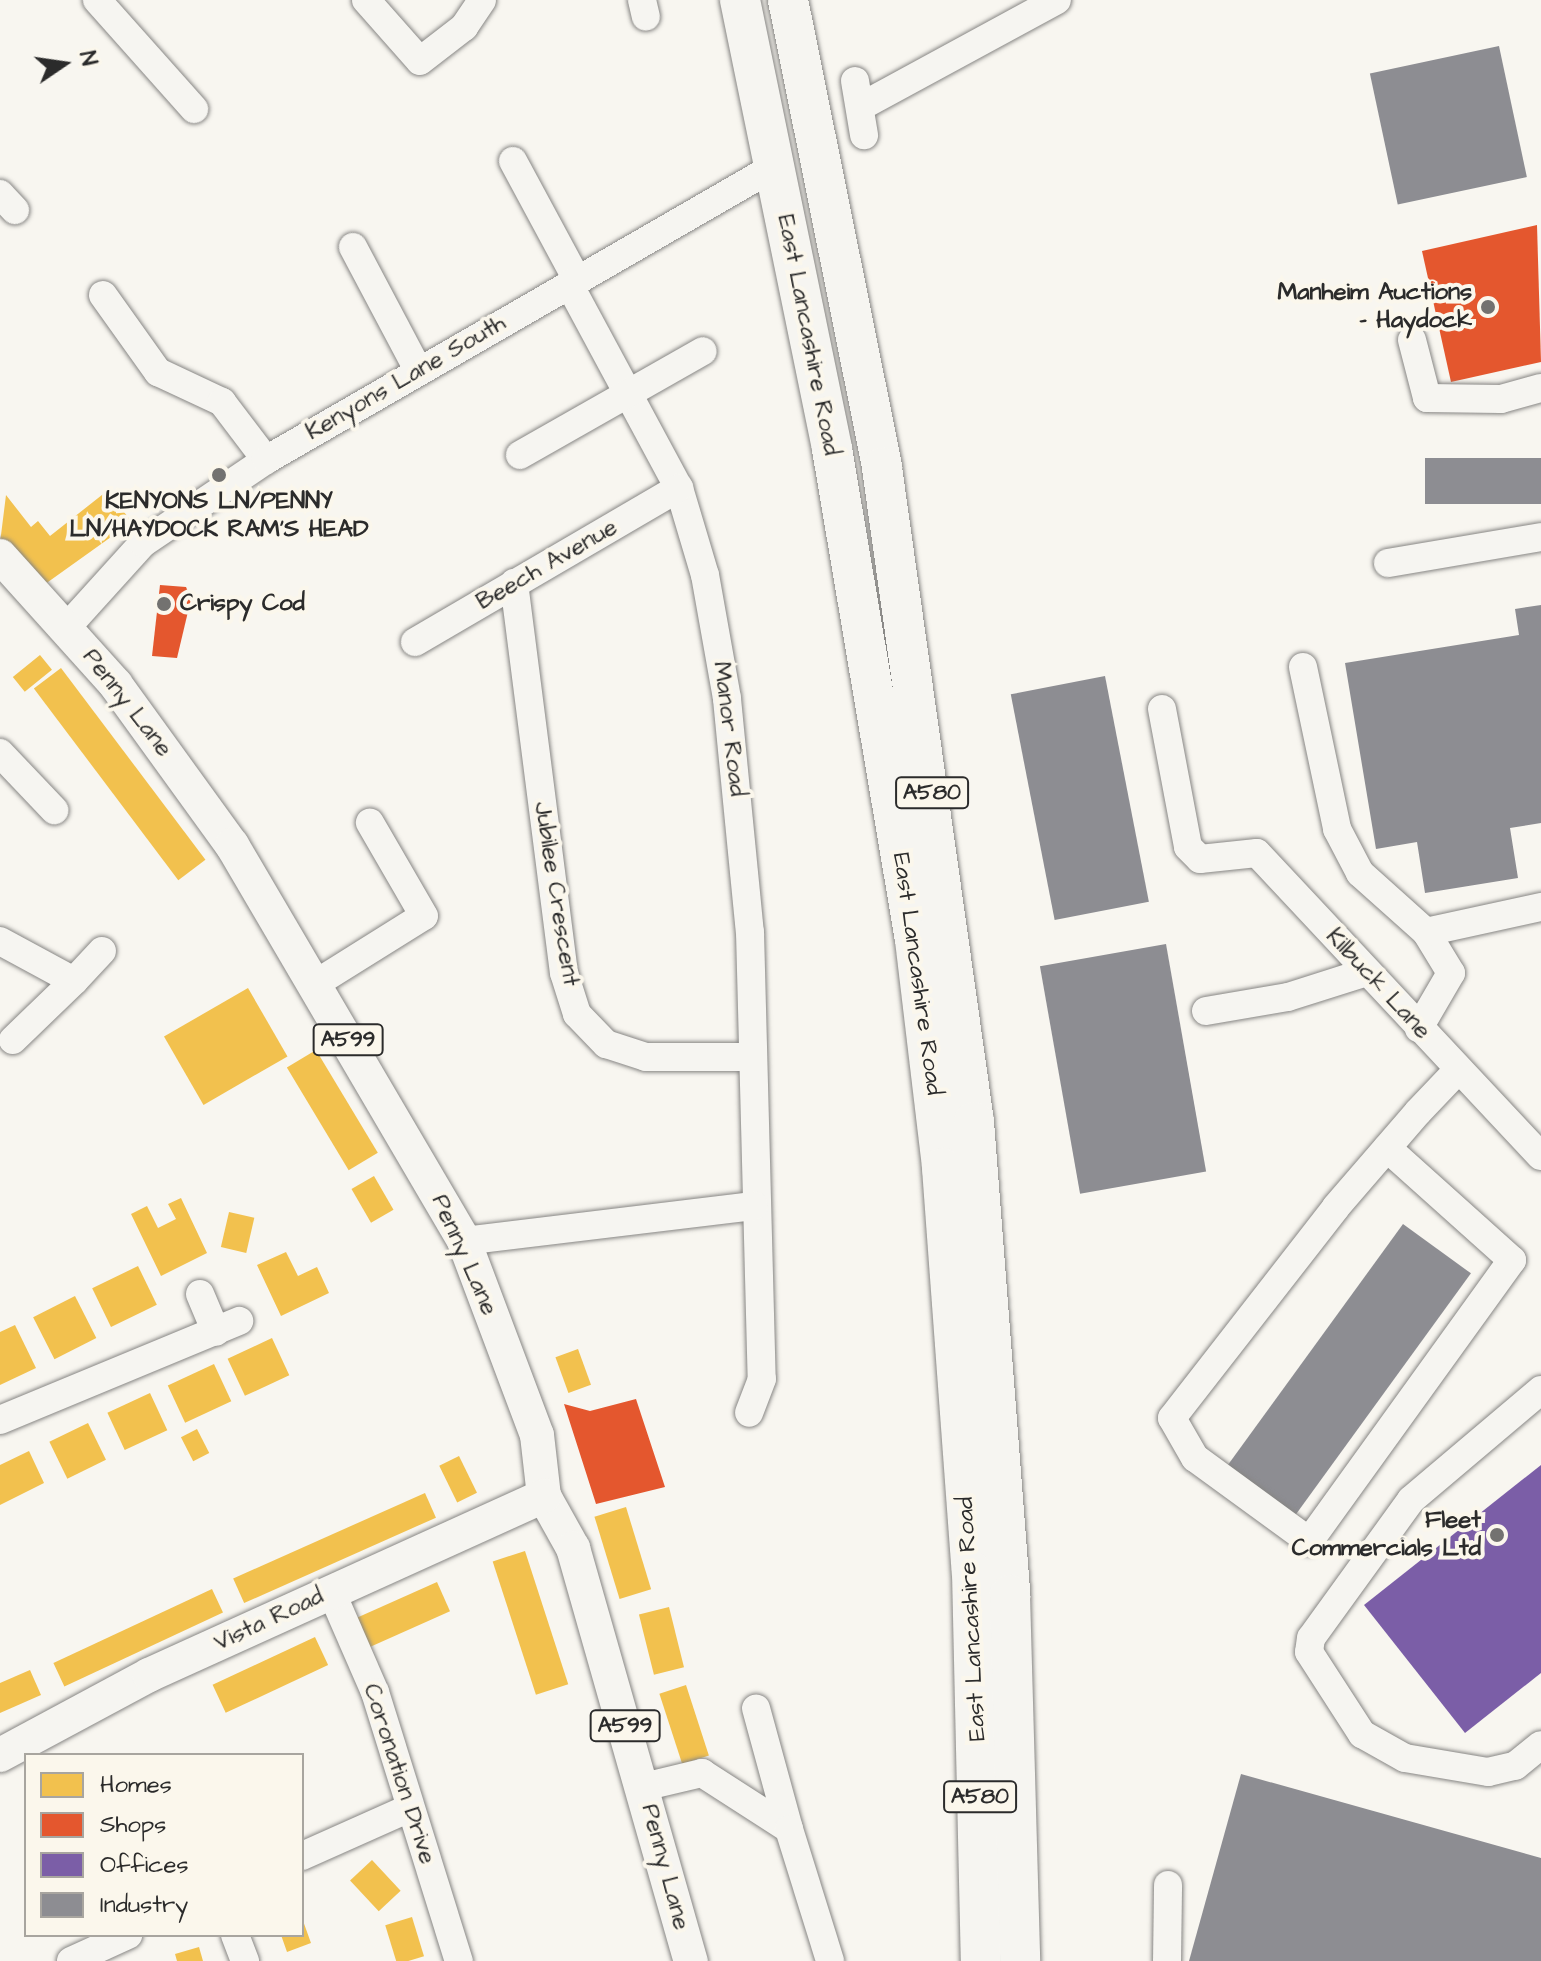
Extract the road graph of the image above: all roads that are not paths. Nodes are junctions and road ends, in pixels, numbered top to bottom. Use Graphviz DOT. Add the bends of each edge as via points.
graph roads {
  1 [pos="97,0"];
  2 [pos="366,0"];
  3 [pos="482,0"];
  4 [pos="740,0"];
  5 [pos="788,0"];
  6 [pos="810,0"];
  7 [pos="1057,0"];
  8 [pos="194,109"];
  9 [pos="864,135"];
  10 [pos="513,161"];
  11 [pos="774,167"];
  12 [pos="353,247"];
  13 [pos="842,248"];
  14 [pos="573,282"];
  15 [pos="101,296"];
  16 [pos="1412,340"];
  17 [pos="703,351"];
  18 [pos="418,370"];
  19 [pos="1541,388"];
  20 [pos="631,392"];
  21 [pos="520,455"];
  22 [pos="266,460"];
  23 [pos="679,488"];
  24 [pos="1541,537"];
  25 [pos="2,561"];
  26 [pos="1388,563"];
  27 [pos="514,583"];
  28 [pos="67,627"];
  29 [pos="415,642"];
  30 [pos="1303,667"];
  31 [pos="1162,709"];
  32 [pos="0,753"];
  33 [pos="54,810"];
  34 [pos="370,823"];
  35 [pos="1541,907"];
  36 [pos="1426,932"];
  37 [pos="0,941"];
  38 [pos="102,951"];
  39 [pos="1367,972"];
  40 [pos="74,981"];
  41 [pos="315,984"];
  42 [pos="1206,1011"];
  43 [pos="1419,1028"];
  44 [pos="13,1040"];
  45 [pos="753,1057"];
  46 [pos="1458,1070"];
  47 [pos="1387,1148"];
  48 [pos="1541,1156"];
  49 [pos="754,1206"];
  50 [pos="464,1241"];
  51 [pos="200,1294"];
  52 [pos="1541,1390"];
  53 [pos="749,1413"];
  54 [pos="0,1420"];
  55 [pos="544,1496"];
  56 [pos="331,1591"];
  57 [pos="756,1708"];
  58 [pos="1541,1745"];
  59 [pos="0,1755"];
  60 [pos="643,1787"];
  61 [pos="410,1808"];
  62 [pos="789,1829"];
  63 [pos="304,1855"];
  64 [pos="1168,1885"];
  65 [pos="124,1937"];
  66 [pos="236,1937"];
  67 [pos="71,1961"];
  68 [pos="245,1961"];
  69 [pos="459,1961"];
  70 [pos="691,1961"];
  71 [pos="830,1961"];
  72 [pos="981,1961"];
  73 [pos="1020,1961"];
  74 [pos="1167,1961"];
  1 -- 8 [label="street"];
  2 -- 3 [label="street" via="420,61 464,27"];
  4 -- 11 [label="highway, East Lancashire Road / A580"];
  5 -- 13 [label="highway, East Lancashire Road / A580"];
  6 -- 13 [label="highway"];
  7 -- 9 [label="street" via="858,94"];
  10 -- 14 [label="street, Manor Road"];
  11 -- 14 [label="street, Kenyons Lane South"];
  11 -- 72 [label="highway, East Lancashire Road / A580" via="846,525 915,940 942,1168 972,1572"];
  12 -- 18 [label="street"];
  13 -- 73 [label="highway, East Lancashire Road / A580" via="950,922 994,1333 1010,1595"];
  14 -- 18 [label="street, Kenyons Lane South"];
  14 -- 20 [label="street, Manor Road"];
  15 -- 22 [label="street" via="158,372 222,402"];
  16 -- 19 [label="street" via="1427,398 1501,399"];
  17 -- 20 [label="street"];
  18 -- 22 [label="street, Kenyons Lane South"];
  20 -- 21 [label="street"];
  20 -- 23 [label="street, Manor Road"];
  22 -- 28 [label="street, Kenyons Lane South" via="143,543"];
  23 -- 27 [label="street, Beech Avenue"];
  23 -- 45 [label="street, Manor Road" via="705,575 727,699 749,919"];
  24 -- 26 [label="street"];
  25 -- 28 [label="main road, A599"];
  27 -- 29 [label="street, Beech Avenue"];
  27 -- 45 [label="street, Jubilee Crescent" via="564,973 577,1014 606,1044 646,1057"];
  28 -- 41 [label="main road, Penny Lane / A599" via="232,845"];
  30 -- 36 [label="street" via="1337,829 1360,873"];
  31 -- 39 [label="street, Kilbuck Lane" via="1181,832 1200,859 1257,853"];
  32 -- 33 [label="street"];
  34 -- 41 [label="street" via="424,916"];
  35 -- 36 [label="street"];
  36 -- 43 [label="street" via="1451,973"];
  37 -- 40 [label="street"];
  38 -- 40 [label="street"];
  39 -- 42 [label="street" via="1288,997"];
  39 -- 43 [label="street, Kilbuck Lane"];
  40 -- 44 [label="street"];
  41 -- 50 [label="main road, Penny Lane / A599"];
  43 -- 46 [label="street, Kilbuck Lane"];
  45 -- 49 [label="street, Manor Road"];
  46 -- 47 [label="street"];
  46 -- 48 [label="street, Kilbuck Lane"];
  47 -- 47 [label="street" via="1172,1418 1195,1458 1309,1541 1512,1260"];
  49 -- 50 [label="street"];
  49 -- 53 [label="street, Manor Road" via="762,1379"];
  50 -- 55 [label="main road, Penny Lane / A599" via="537,1435"];
  51 -- 54 [label="street" via="227,1326"];
  52 -- 58 [label="street" via="1411,1500 1311,1638 1309,1652 1362,1734 1405,1758 1488,1772 1515,1766"];
  55 -- 56 [label="main road, Vista Road"];
  55 -- 60 [label="main road, Penny Lane / A599" via="573,1548"];
  56 -- 59 [label="main road, Vista Road" via="149,1675"];
  56 -- 61 [label="street, Coronation Drive" via="375,1692"];
  57 -- 62 [label="street"];
  60 -- 62 [label="street" via="702,1773"];
  60 -- 70 [label="main road, Penny Lane / A599"];
  61 -- 63 [label="street"];
  61 -- 69 [label="street, Coronation Drive"];
  62 -- 71 [label="street"];
  64 -- 74 [label="street"];
  65 -- 67 [label="street"];
  66 -- 68 [label="street"];
}
